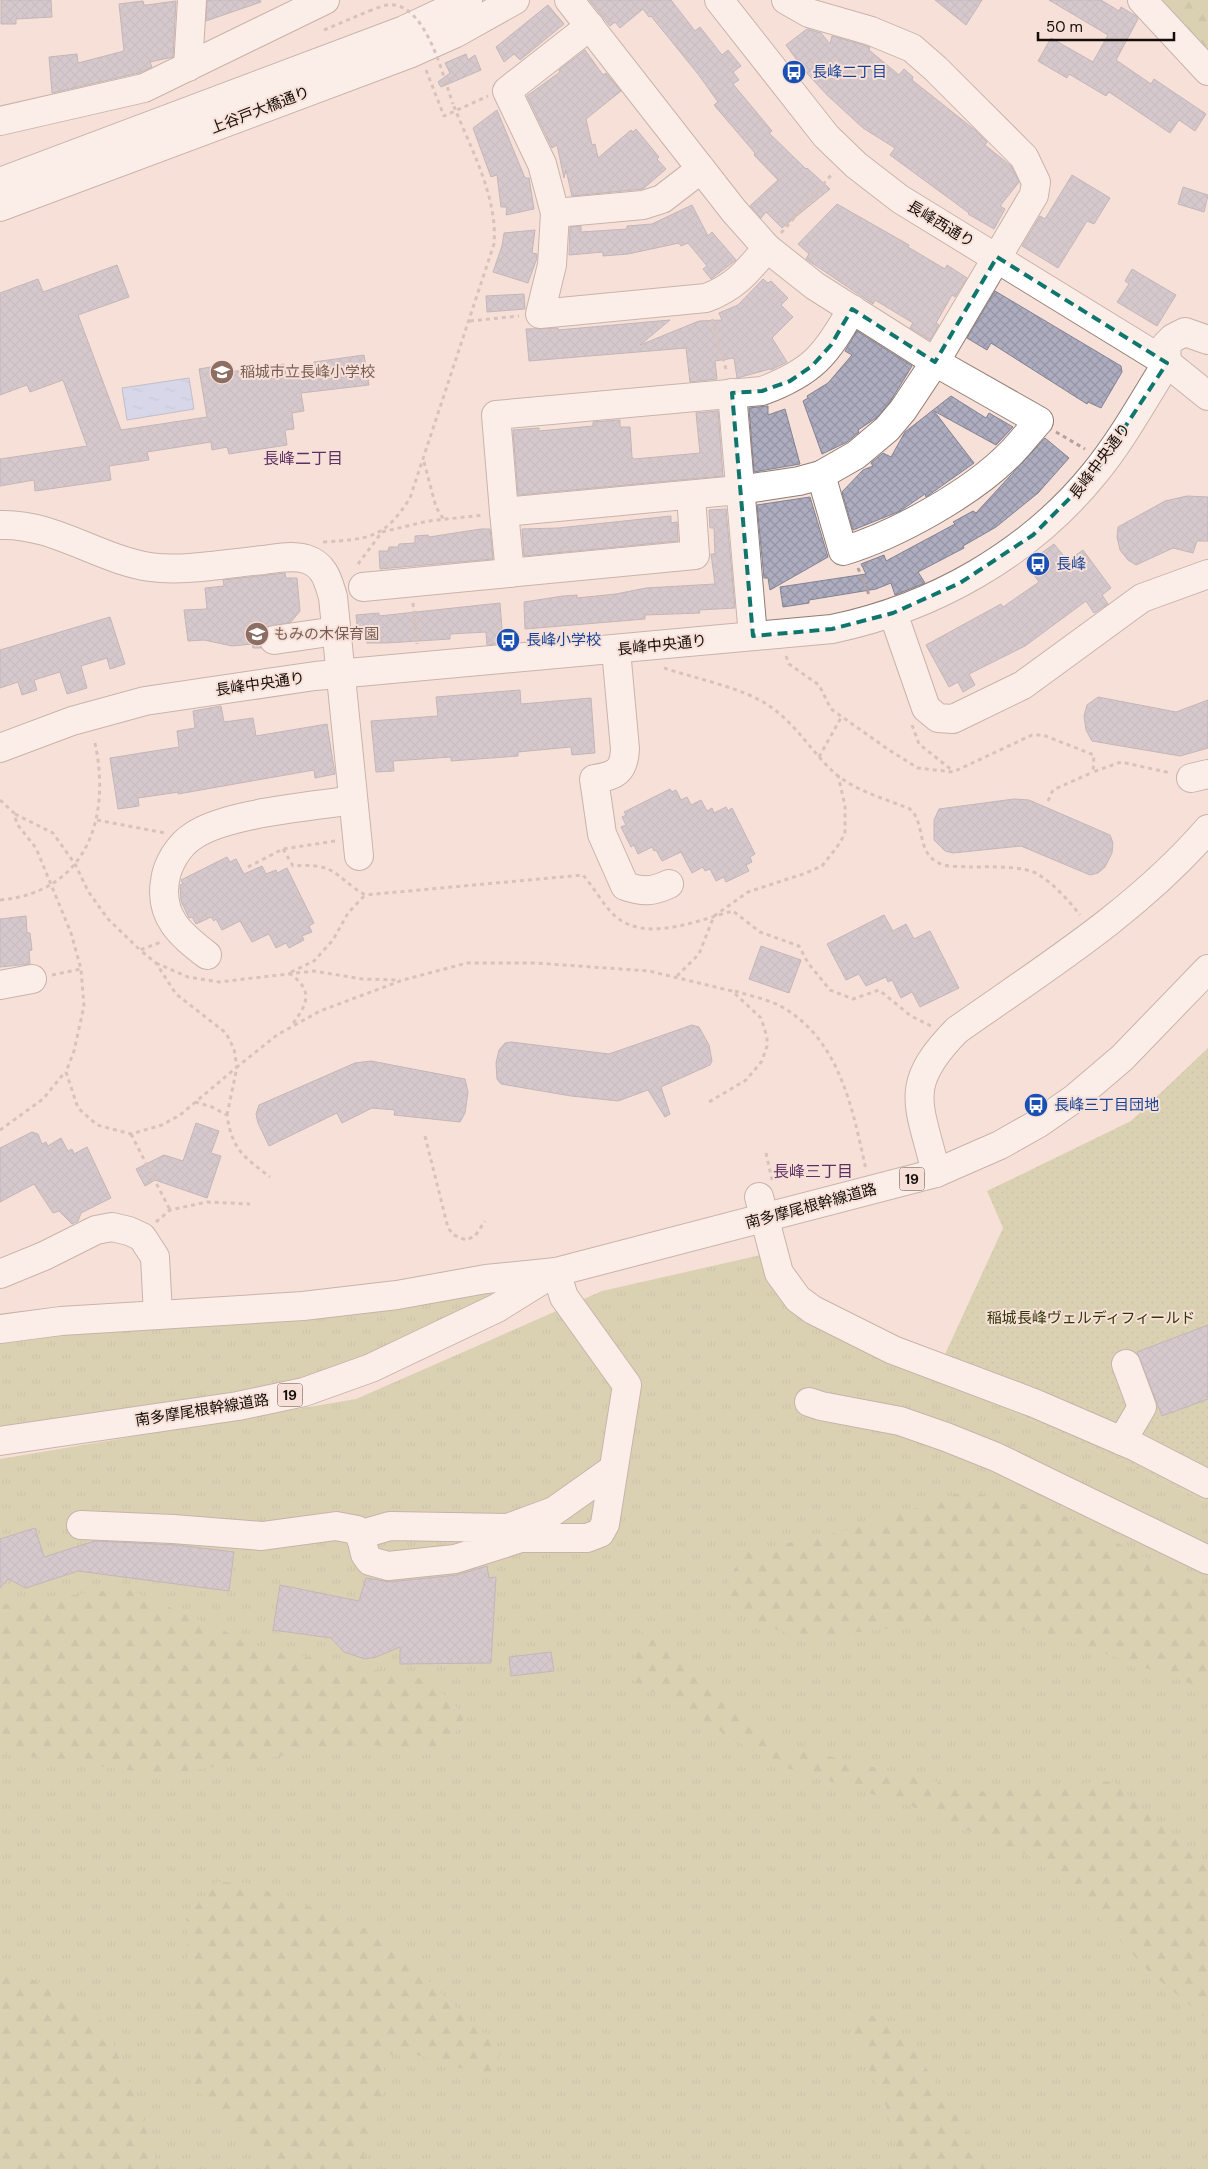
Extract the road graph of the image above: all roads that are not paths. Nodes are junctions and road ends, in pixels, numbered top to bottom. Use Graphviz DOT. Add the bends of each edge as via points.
graph roads {
  1 [pos="192,0"];
  2 [pos="325,0"];
  3 [pos="516,0"];
  4 [pos="569,0"];
  5 [pos="719,0"];
  6 [pos="786,0"];
  7 [pos="1142,0"];
  8 [pos="452,11"];
  9 [pos="590,26"];
  10 [pos="188,67"];
  11 [pos="1208,71"];
  12 [pos="0,122"];
  13 [pos="701,169"];
  14 [pos="0,182"];
  15 [pos="0,207"];
  16 [pos="555,213"];
  17 [pos="768,248"];
  18 [pos="997,257"];
  19 [pos="852,309"];
  20 [pos="1208,340"];
  21 [pos="935,362"];
  22 [pos="1167,364"];
  23 [pos="732,393"];
  24 [pos="1208,396"];
  25 [pos="821,475"];
  26 [pos="739,490"];
  27 [pos="691,495"];
  28 [pos="504,512"];
  29 [pos="0,525"];
  30 [pos="510,573"];
  31 [pos="1208,574"];
  32 [pos="360,577"];
  33 [pos="882,606"];
  34 [pos="336,631"];
  35 [pos="753,636"];
  36 [pos="274,640"];
  37 [pos="616,650"];
  38 [pos="340,673"];
  39 [pos="0,748"];
  40 [pos="353,800"];
  41 [pos="1208,830"];
  42 [pos="358,847"];
  43 [pos="669,884"];
  44 [pos="207,955"];
  45 [pos="1208,969"];
  46 [pos="32,979"];
  47 [pos="0,985"];
  48 [pos="936,1173"];
  49 [pos="766,1200"];
  50 [pos="556,1272"];
  51 [pos="0,1274"];
  52 [pos="158,1315"];
  53 [pos="0,1329"];
  54 [pos="1126,1364"];
  55 [pos="809,1402"];
  56 [pos="0,1441"];
  57 [pos="1122,1441"];
  58 [pos="612,1470"];
  59 [pos="1208,1484"];
  60 [pos="81,1525"];
  61 [pos="362,1541"];
  62 [pos="1208,1560"];
  1 -- 10 [label="street"];
  2 -- 10 [label="street"];
  3 -- 8 [label="street, 上谷戸大橋通り"];
  4 -- 9 [label="street"];
  5 -- 18 [label="street, 長峰西通り" via="826,136 856,165 900,199"];
  6 -- 18 [label="street" via="809,13 871,31 912,48 1024,157 1036,182 1034,195"];
  7 -- 11 [label="street"];
  8 -- 14 [label="street, 上谷戸大橋通り"];
  8 -- 15 [label="street, 上谷戸大橋通り" via="409,54"];
  9 -- 13 [label="street"];
  9 -- 16 [label="street" via="506,91 542,164"];
  10 -- 12 [label="street" via="144,88"];
  13 -- 16 [label="street" via="662,199 643,205"];
  13 -- 17 [label="street"];
  16 -- 17 [label="street" via="552,265 540,314 706,298 724,291 742,278"];
  17 -- 19 [label="street" via="815,286"];
  18 -- 21 [label="street"];
  18 -- 22 [label="street, 長峰西通り"];
  19 -- 21 [label="street"];
  19 -- 23 [label="street" via="831,345 812,366 790,381 762,391"];
  20 -- 22 [label="street" via="1185,332 1173,338 1166,345"];
  21 -- 25 [label="street" via="904,410 887,429 856,455"];
  21 -- 25 [label="street" via="1038,421 1010,454 921,518 843,551"];
  22 -- 24 [label="street, 長峰西通り"];
  22 -- 33 [label="street, 長峰中央通り" via="1094,474 1033,535 952,588"];
  23 -- 26 [label="street"];
  23 -- 28 [label="street" via="496,415"];
  25 -- 26 [label="street"];
  26 -- 27 [label="street"];
  26 -- 35 [label="street"];
  27 -- 28 [label="street"];
  27 -- 30 [label="street" via="695,555"];
  28 -- 30 [label="street"];
  29 -- 34 [label="street" via="17,524 40,529 150,567 307,559 325,572 333,597"];
  30 -- 32 [label="street"];
  31 -- 33 [label="street" via="1142,598 1023,685 953,720 938,718 926,708"];
  33 -- 35 [label="street, 長峰中央通り" via="832,629"];
  34 -- 36 [label="street"];
  34 -- 38 [label="street"];
  35 -- 37 [label="street, 長峰中央通り"];
  37 -- 38 [label="street, 長峰中央通り"];
  37 -- 43 [label="street" via="624,763 618,772 594,779 602,834 625,886 642,892"];
  38 -- 39 [label="street, 長峰中央通り" via="145,701 72,721"];
  38 -- 40 [label="street"];
  40 -- 42 [label="street"];
  40 -- 44 [label="street" via="235,819 206,828 180,848 166,875 164,905 180,934"];
  41 -- 48 [label="street" via="1123,913 957,1030 936,1051 922,1077 918,1093 920,1114"];
  45 -- 48 [label="street, 南多摩尾根幹線道路 / 19" via="1122,1058 1075,1098 1000,1145"];
  46 -- 47 [label="street"];
  48 -- 49 [label="street, 南多摩尾根幹線道路 / 19"];
  49 -- 50 [label="street, 南多摩尾根幹線道路 / 19"];
  49 -- 57 [label="street" via="779,1273 798,1299 813,1310 894,1350 1034,1403"];
  50 -- 52 [label="street, 南多摩尾根幹線道路 / 19" via="303,1306"];
  50 -- 56 [label="street, 南多摩尾根幹線道路 / 19" via="497,1308 371,1368 304,1392 238,1406"];
  50 -- 58 [label="street" via="564,1297 626,1385"];
  51 -- 52 [label="street" via="96,1230 112,1227 129,1231 142,1237 154,1257"];
  52 -- 53 [label="street, 南多摩尾根幹線道路 / 19"];
  54 -- 57 [label="street" via="1142,1408"];
  55 -- 62 [label="street" via="900,1421 946,1437 996,1457"];
  57 -- 59 [label="street"];
  58 -- 61 [label="street" via="554,1511 508,1528 390,1526 369,1532"];
  58 -- 61 [label="street" via="605,1524 600,1533 587,1538 521,1538 456,1560 388,1566 370,1561"];
  60 -- 61 [label="street" via="262,1536 336,1526 357,1530"];
}
